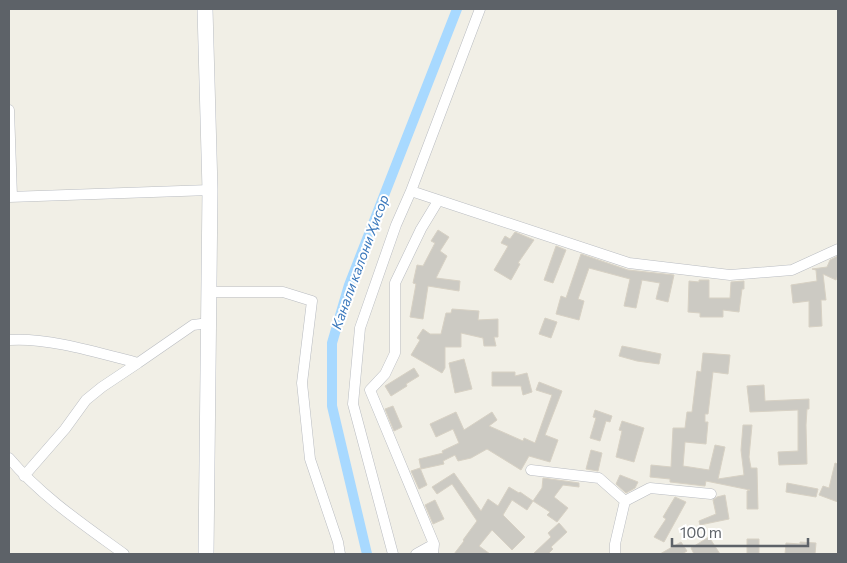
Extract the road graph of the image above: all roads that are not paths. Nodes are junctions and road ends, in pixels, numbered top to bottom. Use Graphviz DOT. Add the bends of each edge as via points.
graph roads {
  1 [pos="205,9"];
  2 [pos="480,9"];
  3 [pos="9,110"];
  4 [pos="210,190"];
  5 [pos="412,191"];
  6 [pos="11,197"];
  7 [pos="438,201"];
  8 [pos="838,250"];
  9 [pos="209,292"];
  10 [pos="209,322"];
  11 [pos="9,340"];
  12 [pos="138,363"];
  13 [pos="9,458"];
  14 [pos="531,470"];
  15 [pos="24,476"];
  16 [pos="711,494"];
  17 [pos="625,501"];
  18 [pos="434,549"];
  19 [pos="124,554"];
  20 [pos="206,554"];
  21 [pos="340,554"];
  22 [pos="393,554"];
  23 [pos="416,554"];
  24 [pos="615,554"];
  1 -- 4 [label="main road"];
  2 -- 5 [label="street"];
  3 -- 6 [label="street"];
  4 -- 6 [label="street"];
  4 -- 9 [label="main road"];
  5 -- 7 [label="street"];
  5 -- 22 [label="street" via="396,224 360,328 353,404"];
  7 -- 8 [label="street" via="629,263 730,275 792,270"];
  7 -- 18 [label="street" via="395,282 395,353 385,374 370,390"];
  9 -- 10 [label="main road"];
  9 -- 21 [label="street" via="283,292 312,301 302,383 310,459"];
  10 -- 12 [label="street" via="193,325"];
  10 -- 20 [label="main road"];
  11 -- 12 [label="street" via="52,343"];
  12 -- 15 [label="street" via="86,400 66,429"];
  13 -- 15 [label="street"];
  14 -- 17 [label="street" via="599,478"];
  15 -- 19 [label="street" via="76,520"];
  16 -- 17 [label="street" via="650,488"];
  17 -- 24 [label="street"];
  18 -- 23 [label="street"];
}
